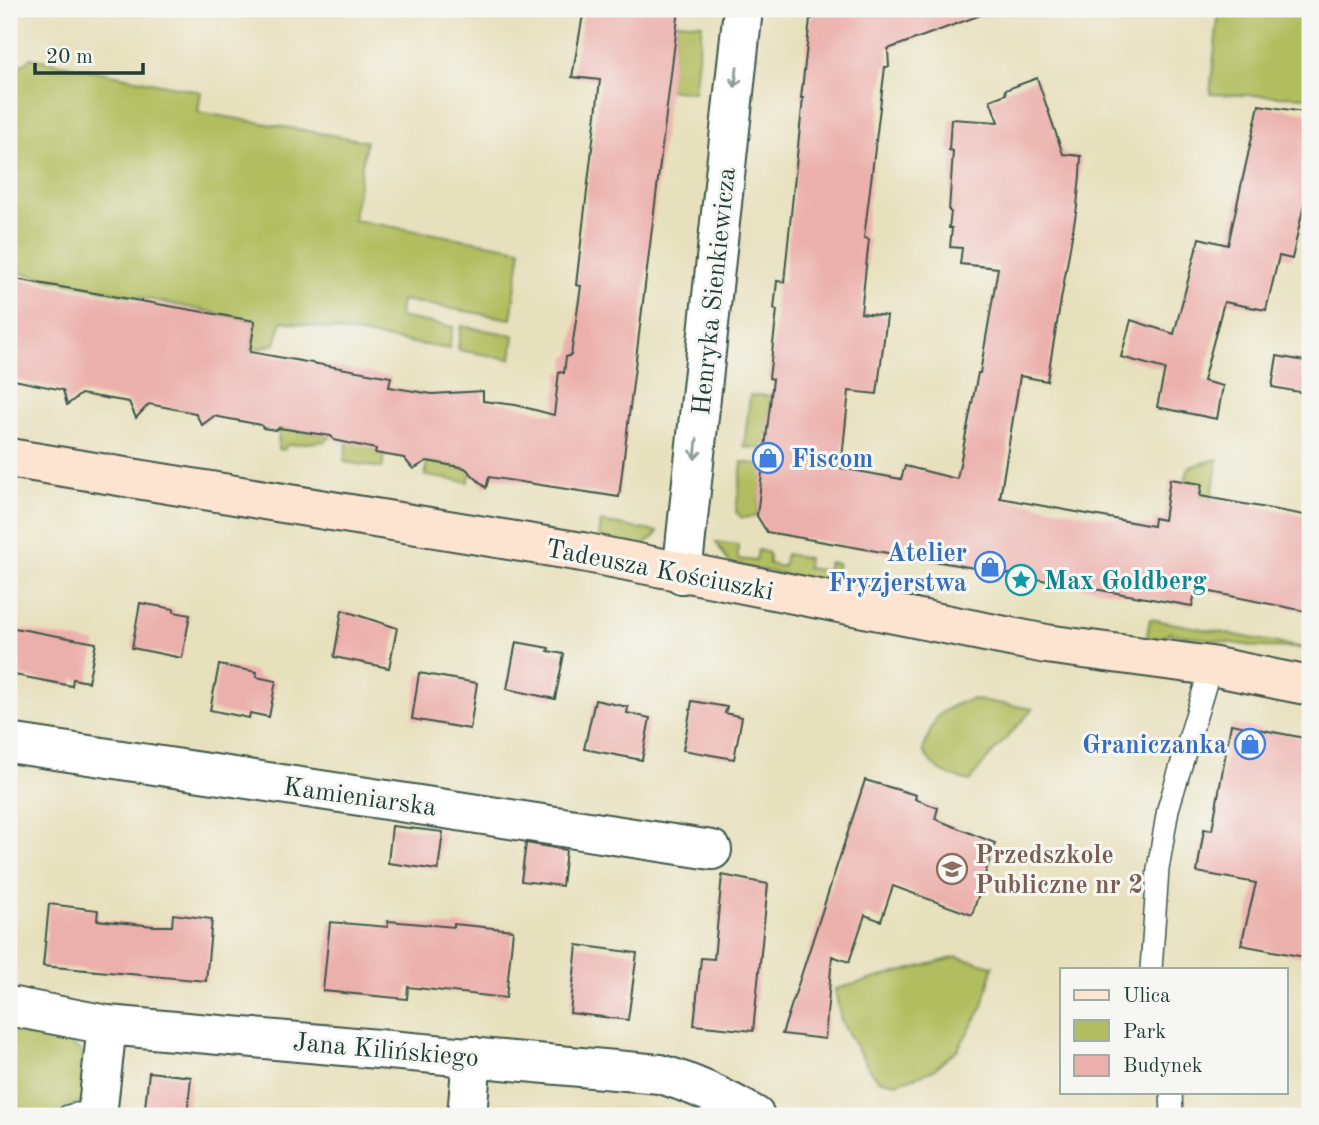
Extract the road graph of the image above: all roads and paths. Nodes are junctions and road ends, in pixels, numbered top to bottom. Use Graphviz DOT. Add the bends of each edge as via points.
graph roads {
  1 [pos="743,9"];
  2 [pos="9,458"];
  3 [pos="682,574"];
  4 [pos="1211,666"];
  5 [pos="1310,686"];
  6 [pos="9,743"];
  7 [pos="712,850"];
  8 [pos="1151,968"];
  9 [pos="9,1006"];
  10 [pos="107,1025"];
  11 [pos="472,1056"];
  12 [pos="1171,1094"];
  13 [pos="87,1116"];
  14 [pos="467,1116"];
  15 [pos="755,1116"];
  16 [pos="1172,1116"];
  1 -- 3 [label="street, Henryka Sienkiewicza, one-way"];
  2 -- 3 [label="street, Tadeusza Kościuszki" via="582,552"];
  3 -- 4 [label="street, Tadeusza Kościuszki" via="1046,644"];
  4 -- 5 [label="street, Tadeusza Kościuszki"];
  4 -- 8 [label="lane" via="1168,809 1158,869"];
  6 -- 7 [label="street, Kamieniarska"];
  9 -- 10 [label="street, Jana Kilińskiego"];
  10 -- 11 [label="street, Jana Kilińskiego"];
  10 -- 13 [label="street"];
  11 -- 14 [label="street"];
  11 -- 15 [label="street, Jana Kilińskiego" via="660,1074 712,1092"];
  12 -- 16 [label="lane"];
}
